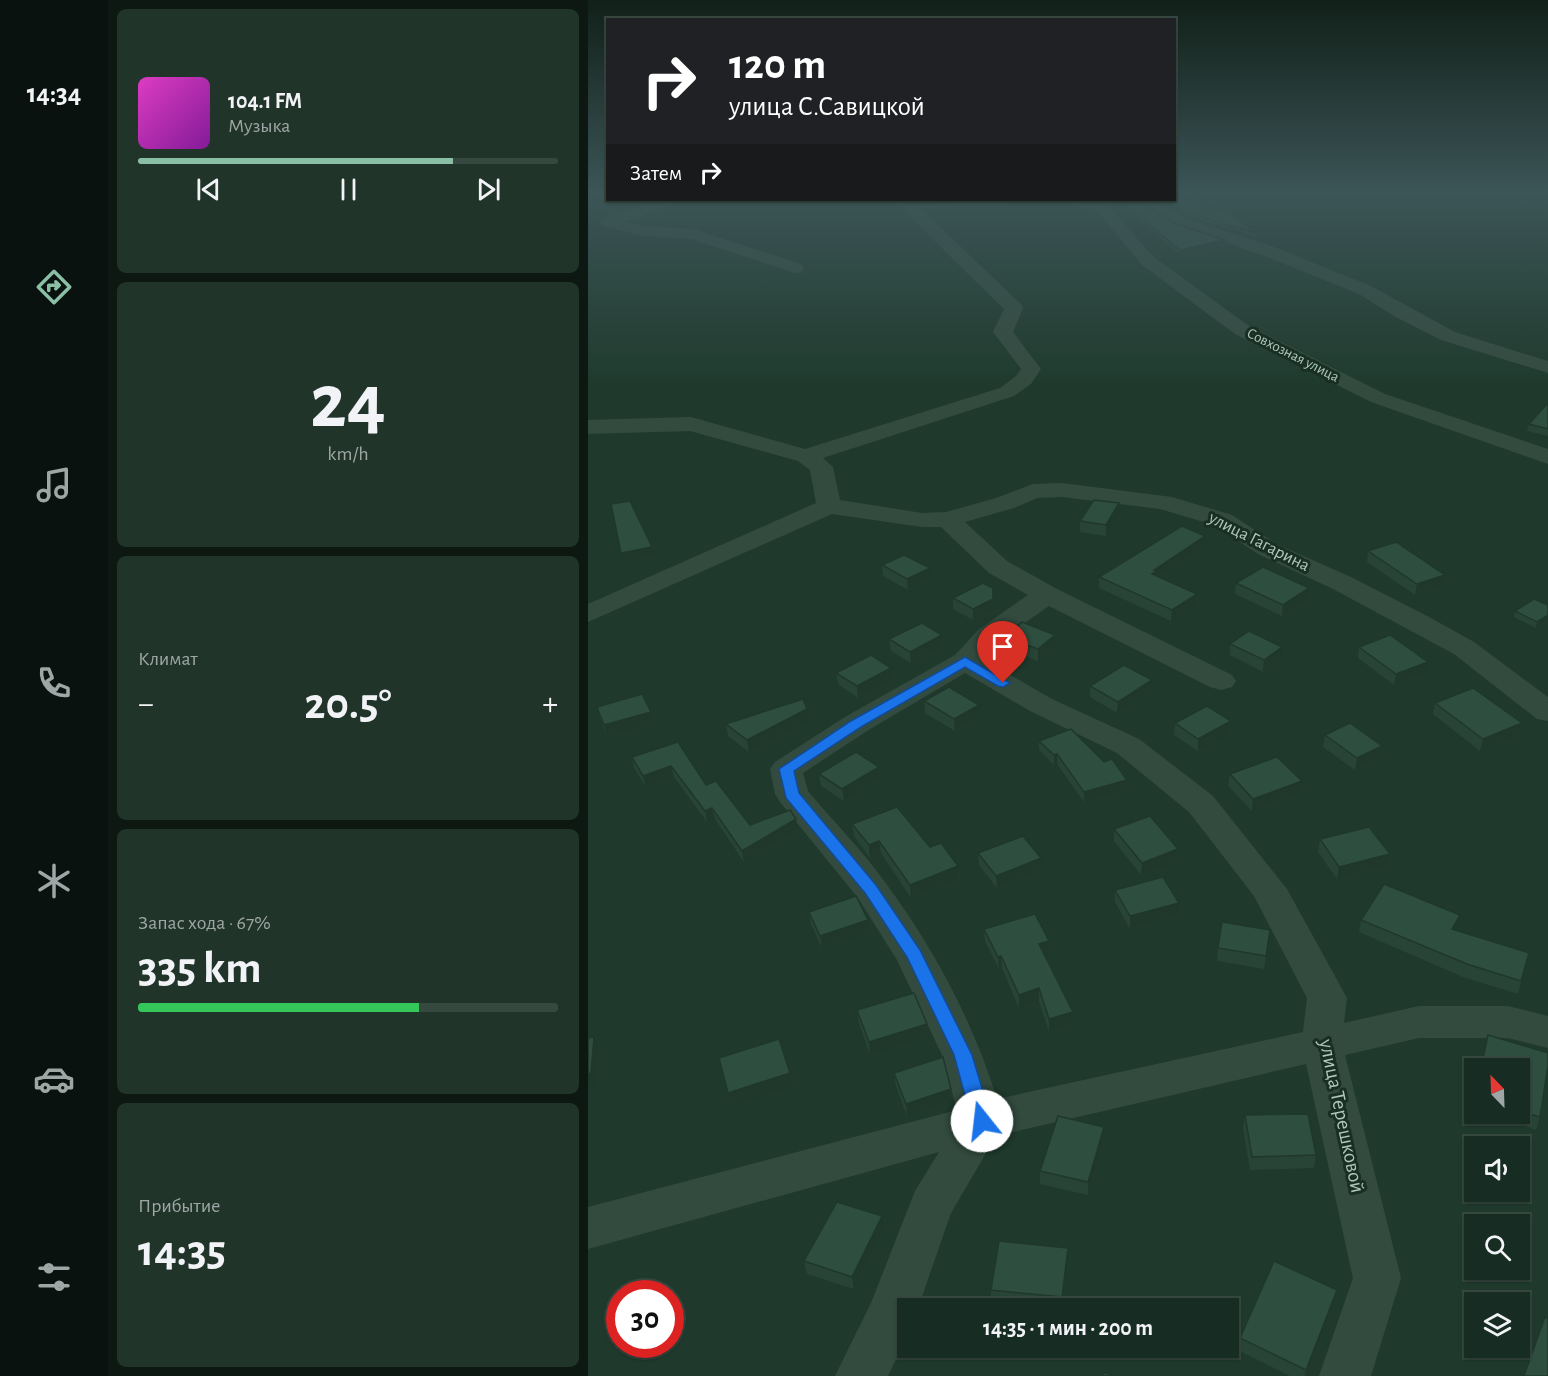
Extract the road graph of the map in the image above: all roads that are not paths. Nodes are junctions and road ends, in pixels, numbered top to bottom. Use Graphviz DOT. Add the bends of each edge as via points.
graph roads {
  1 [pos="763,257"];
  2 [pos="961,257"];
  3 [pos="1145,257"];
  4 [pos="1283,257"];
  5 [pos="795,268"];
  6 [pos="1548,367"];
  7 [pos="588,427"];
  8 [pos="806,456"];
  9 [pos="1548,457"];
  10 [pos="830,506"];
  11 [pos="947,519"];
  12 [pos="1047,595"];
  13 [pos="588,614"];
  14 [pos="965,661"];
  15 [pos="1221,681"];
  16 [pos="1548,712"];
  17 [pos="1548,1032"];
  18 [pos="1322,1045"];
  19 [pos="982,1121"];
  20 [pos="588,1228"];
  21 [pos="861,1376"];
  22 [pos="1345,1376"];
  1 -- 5 [label="street"];
  2 -- 8 [label="street" via="1014,308 1003,332 1031,369 1024,380 1007,392"];
  3 -- 9 [label="street, Совхозная улица" via="1242,330 1378,398"];
  4 -- 6 [label="street" via="1365,290 1448,336"];
  7 -- 8 [label="street" via="691,424"];
  8 -- 10 [label="street" via="822,466"];
  10 -- 11 [label="street, улица Гагарина" via="922,520"];
  10 -- 13 [label="street"];
  11 -- 12 [label="street" via="998,567"];
  11 -- 16 [label="street, улица Гагарина" via="1034,491 1062,490 1163,502 1223,520 1267,549 1342,583 1464,648"];
  12 -- 14 [label="street" via="989,635"];
  12 -- 15 [label="street"];
  14 -- 18 [label="street, улица Терешковой" via="1041,705 1128,746 1201,804 1269,889 1327,998"];
  14 -- 19 [label="street" via="786,769 792,794 871,889 914,954 963,1055"];
  17 -- 18 [label="street" via="1508,1022 1419,1022"];
  18 -- 19 [label="street"];
  18 -- 22 [label="street, улица Терешковой" via="1377,1278"];
  19 -- 20 [label="street"];
  19 -- 21 [label="street" via="931,1206 892,1313"];
}
